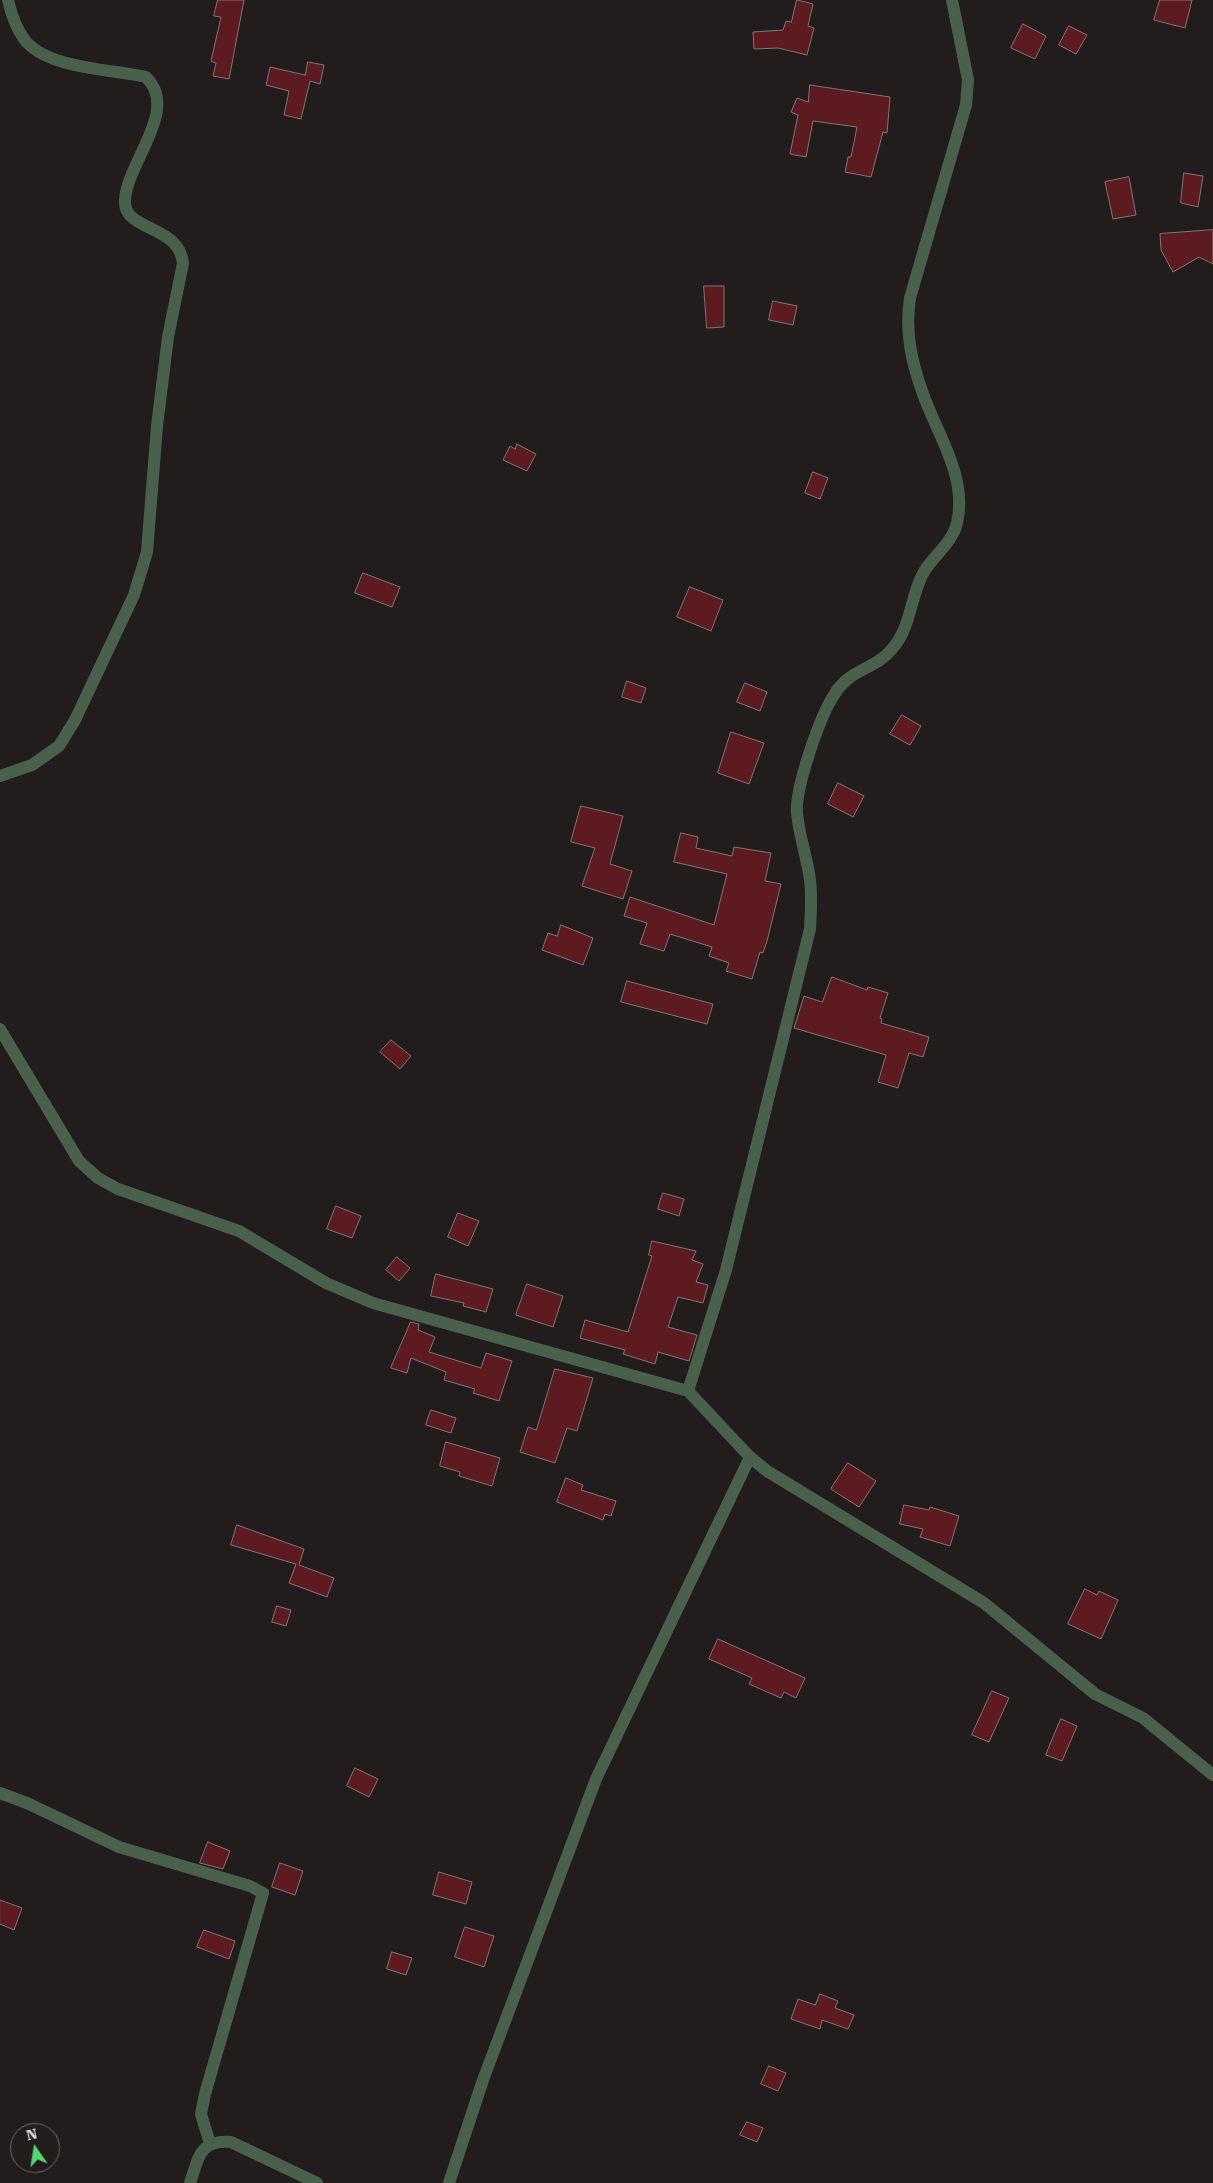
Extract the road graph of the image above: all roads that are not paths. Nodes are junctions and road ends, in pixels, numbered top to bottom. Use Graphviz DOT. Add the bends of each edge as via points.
graph roads {
  1 [pos="8,0"];
  2 [pos="952,0"];
  3 [pos="0,776"];
  4 [pos="0,1029"];
  5 [pos="688,1391"];
  6 [pos="750,1457"];
  7 [pos="1213,1775"];
  8 [pos="0,1793"];
  9 [pos="210,2144"];
  10 [pos="190,2183"];
  11 [pos="318,2183"];
  12 [pos="449,2183"];
  1 -- 3 [label="street" via="25,40 37,51 64,62 146,77 153,84 159,98 157,109 126,195 126,207 132,219 175,242 183,263 168,337 147,552 134,596 75,720 59,746 32,765"];
  2 -- 5 [label="street" via="968,80 966,105 906,321 910,356 954,470 960,498 957,525 942,550 924,570 901,638 892,651 846,678 833,696 804,766 797,811 810,878 810,929 726,1270"];
  4 -- 5 [label="street" via="79,1161 98,1178 240,1231 326,1283 373,1303"];
  5 -- 6 [label="street"];
  6 -- 7 [label="street" via="767,1471 984,1603 1095,1694 1143,1718"];
  6 -- 12 [label="street" via="596,1779"];
  8 -- 9 [label="street" via="119,1847 250,1886 263,1893 205,2094 201,2114"];
  9 -- 10 [label="street" via="200,2153"];
  9 -- 11 [label="street" via="231,2142"];
}
